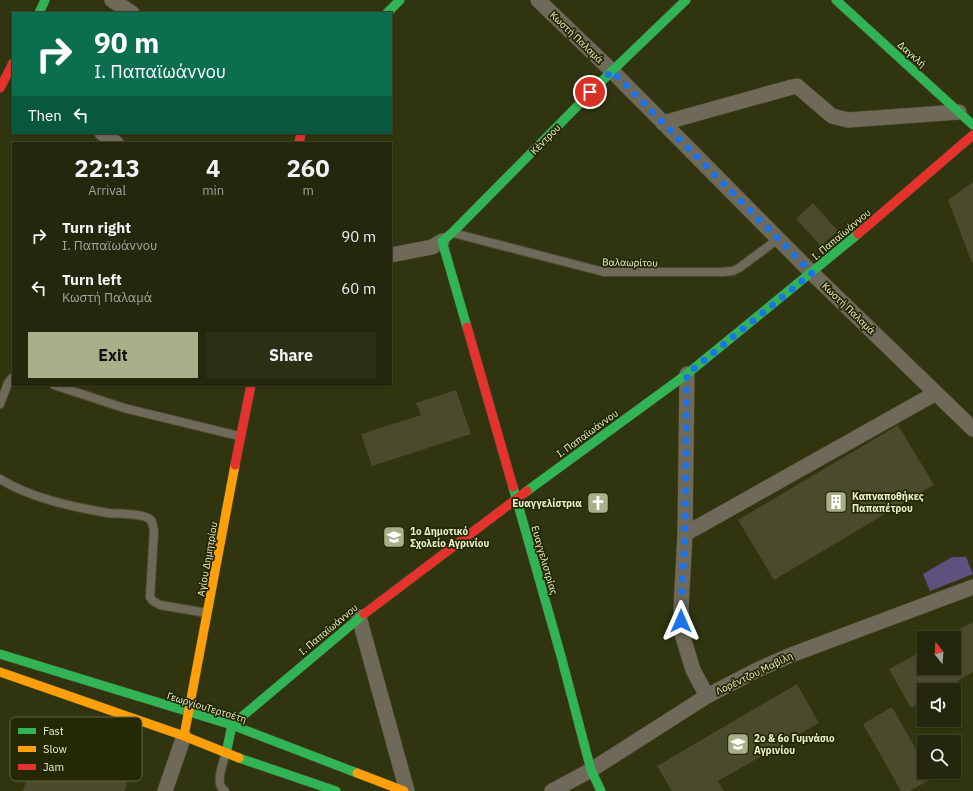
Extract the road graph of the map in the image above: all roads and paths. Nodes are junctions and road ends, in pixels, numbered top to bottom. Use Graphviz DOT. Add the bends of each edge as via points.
graph roads {
  1 [pos="45,0"];
  2 [pos="112,0"];
  3 [pos="400,0"];
  4 [pos="538,0"];
  5 [pos="686,0"];
  6 [pos="836,0"];
  7 [pos="39,12"];
  8 [pos="130,12"];
  9 [pos="388,12"];
  10 [pos="12,66"];
  11 [pos="612,71"];
  12 [pos="0,88"];
  13 [pos="959,112"];
  14 [pos="663,123"];
  15 [pos="973,125"];
  16 [pos="103,134"];
  17 [pos="973,135"];
  18 [pos="115,142"];
  19 [pos="447,237"];
  20 [pos="778,239"];
  21 [pos="392,255"];
  22 [pos="812,273"];
  23 [pos="687,374"];
  24 [pos="12,378"];
  25 [pos="57,386"];
  26 [pos="251,386"];
  27 [pos="936,393"];
  28 [pos="0,404"];
  29 [pos="973,429"];
  30 [pos="240,436"];
  31 [pos="0,479"];
  32 [pos="516,498"];
  33 [pos="685,534"];
  34 [pos="973,587"];
  35 [pos="208,613"];
  36 [pos="359,617"];
  37 [pos="0,654"];
  38 [pos="0,672"];
  39 [pos="707,696"];
  40 [pos="188,712"];
  41 [pos="129,717"];
  42 [pos="142,721"];
  43 [pos="232,725"];
  44 [pos="184,736"];
  45 [pos="226,754"];
  46 [pos="591,770"];
  47 [pos="166,791"];
  48 [pos="225,791"];
  49 [pos="336,791"];
  50 [pos="404,791"];
  51 [pos="407,791"];
  52 [pos="552,791"];
  53 [pos="601,791"];
  1 -- 7 [label="main road"];
  2 -- 8 [label="street"];
  3 -- 9 [label="main road"];
  4 -- 11 [label="street, Κωστή Παλαμά"];
  5 -- 11 [label="main road, Κέντρου"];
  6 -- 13 [label="main road, Δαγκλή"];
  10 -- 12 [label="main road"];
  11 -- 14 [label="street, Κωστή Παλαμά"];
  11 -- 19 [label="main road, Κέντρου"];
  13 -- 14 [label="street" via="848,120 832,116 797,86"];
  13 -- 15 [label="main road, Δαγκλή"];
  14 -- 20 [label="street, Κωστή Παλαμά"];
  16 -- 18 [label="street"];
  17 -- 22 [label="main road, Ι. Παπαϊωάννου"];
  19 -- 20 [label="lane, Βαλαωρίτου" via="604,272 733,271"];
  19 -- 21 [label="street, Κέντρου" via="432,247"];
  19 -- 32 [label="main road, Ευαγγελιστρίας"];
  20 -- 22 [label="street, Κωστή Παλαμά"];
  22 -- 23 [label="main road, Ι. Παπαϊωάννου"];
  22 -- 27 [label="street, Κωστή Παλαμά"];
  23 -- 32 [label="main road, Ι. Παπαϊωάννου"];
  23 -- 33 [label="street"];
  24 -- 28 [label="lane"];
  25 -- 30 [label="lane" via="124,408"];
  26 -- 30 [label="main road, Αγίου Δημητρίου"];
  27 -- 29 [label="street, Κωστή Παλαμά"];
  27 -- 33 [label="street"];
  30 -- 35 [label="main road, Αγίου Δημητρίου"];
  31 -- 35 [label="lane" via="22,491 44,497 110,513 150,518 154,531 150,598 160,605"];
  32 -- 36 [label="main road, Ι. Παπαϊωάννου"];
  32 -- 46 [label="main road, Ευαγγελιστρίας"];
  33 -- 39 [label="street" via="682,634 693,670"];
  34 -- 39 [label="street, Λορέντζου Μαβίλη" via="791,655"];
  35 -- 40 [label="main road, Αγίου Δημητρίου"];
  36 -- 43 [label="main road, Ι. Παπαϊωάννου"];
  36 -- 51 [label="street"];
  37 -- 40 [label="main road, ΓεωργίουΤερτσέτη"];
  38 -- 41 [label="main road"];
  39 -- 46 [label="street, Λορέντζου Μαβίλη"];
  40 -- 43 [label="main road, ΓεωργίουΤερτσέτη"];
  40 -- 44 [label="main road, Αγίου Δημητρίου"];
  42 -- 44 [label="main road"];
  43 -- 45 [label="main road"];
  43 -- 50 [label="main road, ΓεωργίουΤερτσέτη"];
  44 -- 45 [label="main road"];
  44 -- 47 [label="street"];
  45 -- 48 [label="lane" via="219,780"];
  45 -- 49 [label="main road"];
  46 -- 52 [label="street, Λορέντζου Μαβίλη"];
  46 -- 53 [label="main road, Ευαγγελιστρίας"];
}
